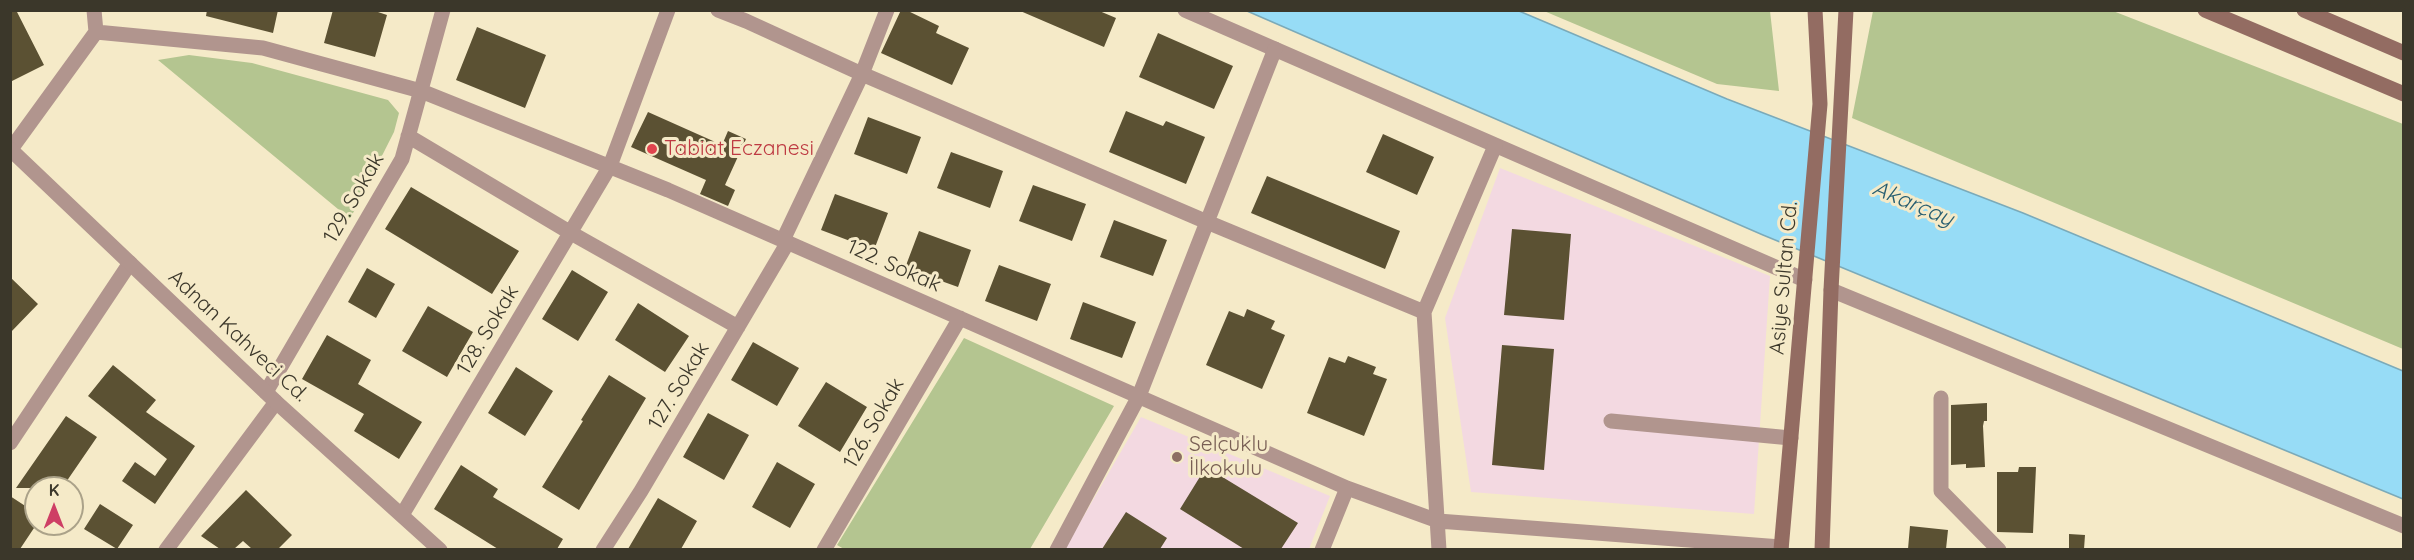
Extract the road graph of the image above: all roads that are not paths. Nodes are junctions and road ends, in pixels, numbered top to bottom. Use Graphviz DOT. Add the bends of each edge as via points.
graph roads {
  1 [pos="94,10"];
  2 [pos="443,10"];
  3 [pos="668,10"];
  4 [pos="718,10"];
  5 [pos="887,10"];
  6 [pos="1185,10"];
  7 [pos="1815,10"];
  8 [pos="1846,10"];
  9 [pos="2205,10"];
  10 [pos="2304,10"];
  11 [pos="96,32"];
  12 [pos="1275,49"];
  13 [pos="2403,53"];
  14 [pos="862,74"];
  15 [pos="421,91"];
  16 [pos="2403,94"];
  17 [pos="408,136"];
  18 [pos="1495,146"];
  19 [pos="11,149"];
  20 [pos="610,166"];
  21 [pos="1207,222"];
  22 [pos="571,233"];
  23 [pos="785,241"];
  24 [pos="130,263"];
  25 [pos="1805,280"];
  26 [pos="1831,290"];
  27 [pos="1424,312"];
  28 [pos="960,318"];
  29 [pos="738,327"];
  30 [pos="1139,396"];
  31 [pos="271,397"];
  32 [pos="1941,398"];
  33 [pos="1611,421"];
  34 [pos="1791,438"];
  35 [pos="10,443"];
  36 [pos="1347,488"];
  37 [pos="402,515"];
  38 [pos="1438,521"];
  39 [pos="2403,526"];
  40 [pos="1781,548"];
  41 [pos="166,549"];
  42 [pos="440,549"];
  43 [pos="603,549"];
  44 [pos="824,549"];
  45 [pos="1057,549"];
  46 [pos="1322,549"];
  47 [pos="1439,549"];
  48 [pos="1822,549"];
  49 [pos="1999,549"];
  1 -- 11 [label="street"];
  2 -- 15 [label="street, 129. Sokak"];
  3 -- 20 [label="street, 128. Sokak"];
  4 -- 14 [label="street"];
  5 -- 14 [label="street, 127. Sokak"];
  6 -- 12 [label="street"];
  7 -- 25 [label="main road, Asiye Sultan Cd." via="1820,104"];
  8 -- 26 [label="main road"];
  9 -- 16 [label="main road"];
  10 -- 13 [label="main road"];
  11 -- 15 [label="street, 122. Sokak" via="263,48"];
  11 -- 19 [label="street"];
  12 -- 18 [label="street"];
  12 -- 21 [label="street"];
  14 -- 21 [label="street"];
  14 -- 23 [label="street, 127. Sokak"];
  15 -- 17 [label="street, 129. Sokak"];
  15 -- 20 [label="street, 122. Sokak"];
  17 -- 22 [label="street"];
  17 -- 31 [label="street, 129. Sokak" via="402,159"];
  18 -- 25 [label="street"];
  18 -- 27 [label="street"];
  19 -- 24 [label="street, Adnan Kahveci Cd."];
  20 -- 22 [label="street, 128. Sokak"];
  20 -- 23 [label="street, 122. Sokak"];
  21 -- 27 [label="street"];
  21 -- 30 [label="street"];
  22 -- 29 [label="street"];
  22 -- 37 [label="street, 128. Sokak"];
  23 -- 28 [label="street, 122. Sokak"];
  23 -- 29 [label="street, 127. Sokak"];
  24 -- 31 [label="street, Adnan Kahveci Cd."];
  24 -- 35 [label="street"];
  25 -- 34 [label="main road, Asiye Sultan Cd."];
  26 -- 39 [label="street"];
  26 -- 48 [label="main road"];
  27 -- 38 [label="street"];
  28 -- 30 [label="street, 122. Sokak"];
  28 -- 44 [label="street, 126. Sokak"];
  29 -- 43 [label="street, 127. Sokak"];
  30 -- 36 [label="street, 122. Sokak"];
  30 -- 45 [label="street"];
  31 -- 37 [label="street, Adnan Kahveci Cd."];
  31 -- 41 [label="street, 129. Sokak"];
  32 -- 49 [label="street" via="1941,491"];
  33 -- 34 [label="street"];
  34 -- 40 [label="main road, Asiye Sultan Cd."];
  36 -- 38 [label="street, 122. Sokak"];
  36 -- 46 [label="street"];
  37 -- 42 [label="street, Adnan Kahveci Cd."];
  38 -- 40 [label="street, 122. Sokak"];
  38 -- 47 [label="street"];
}
